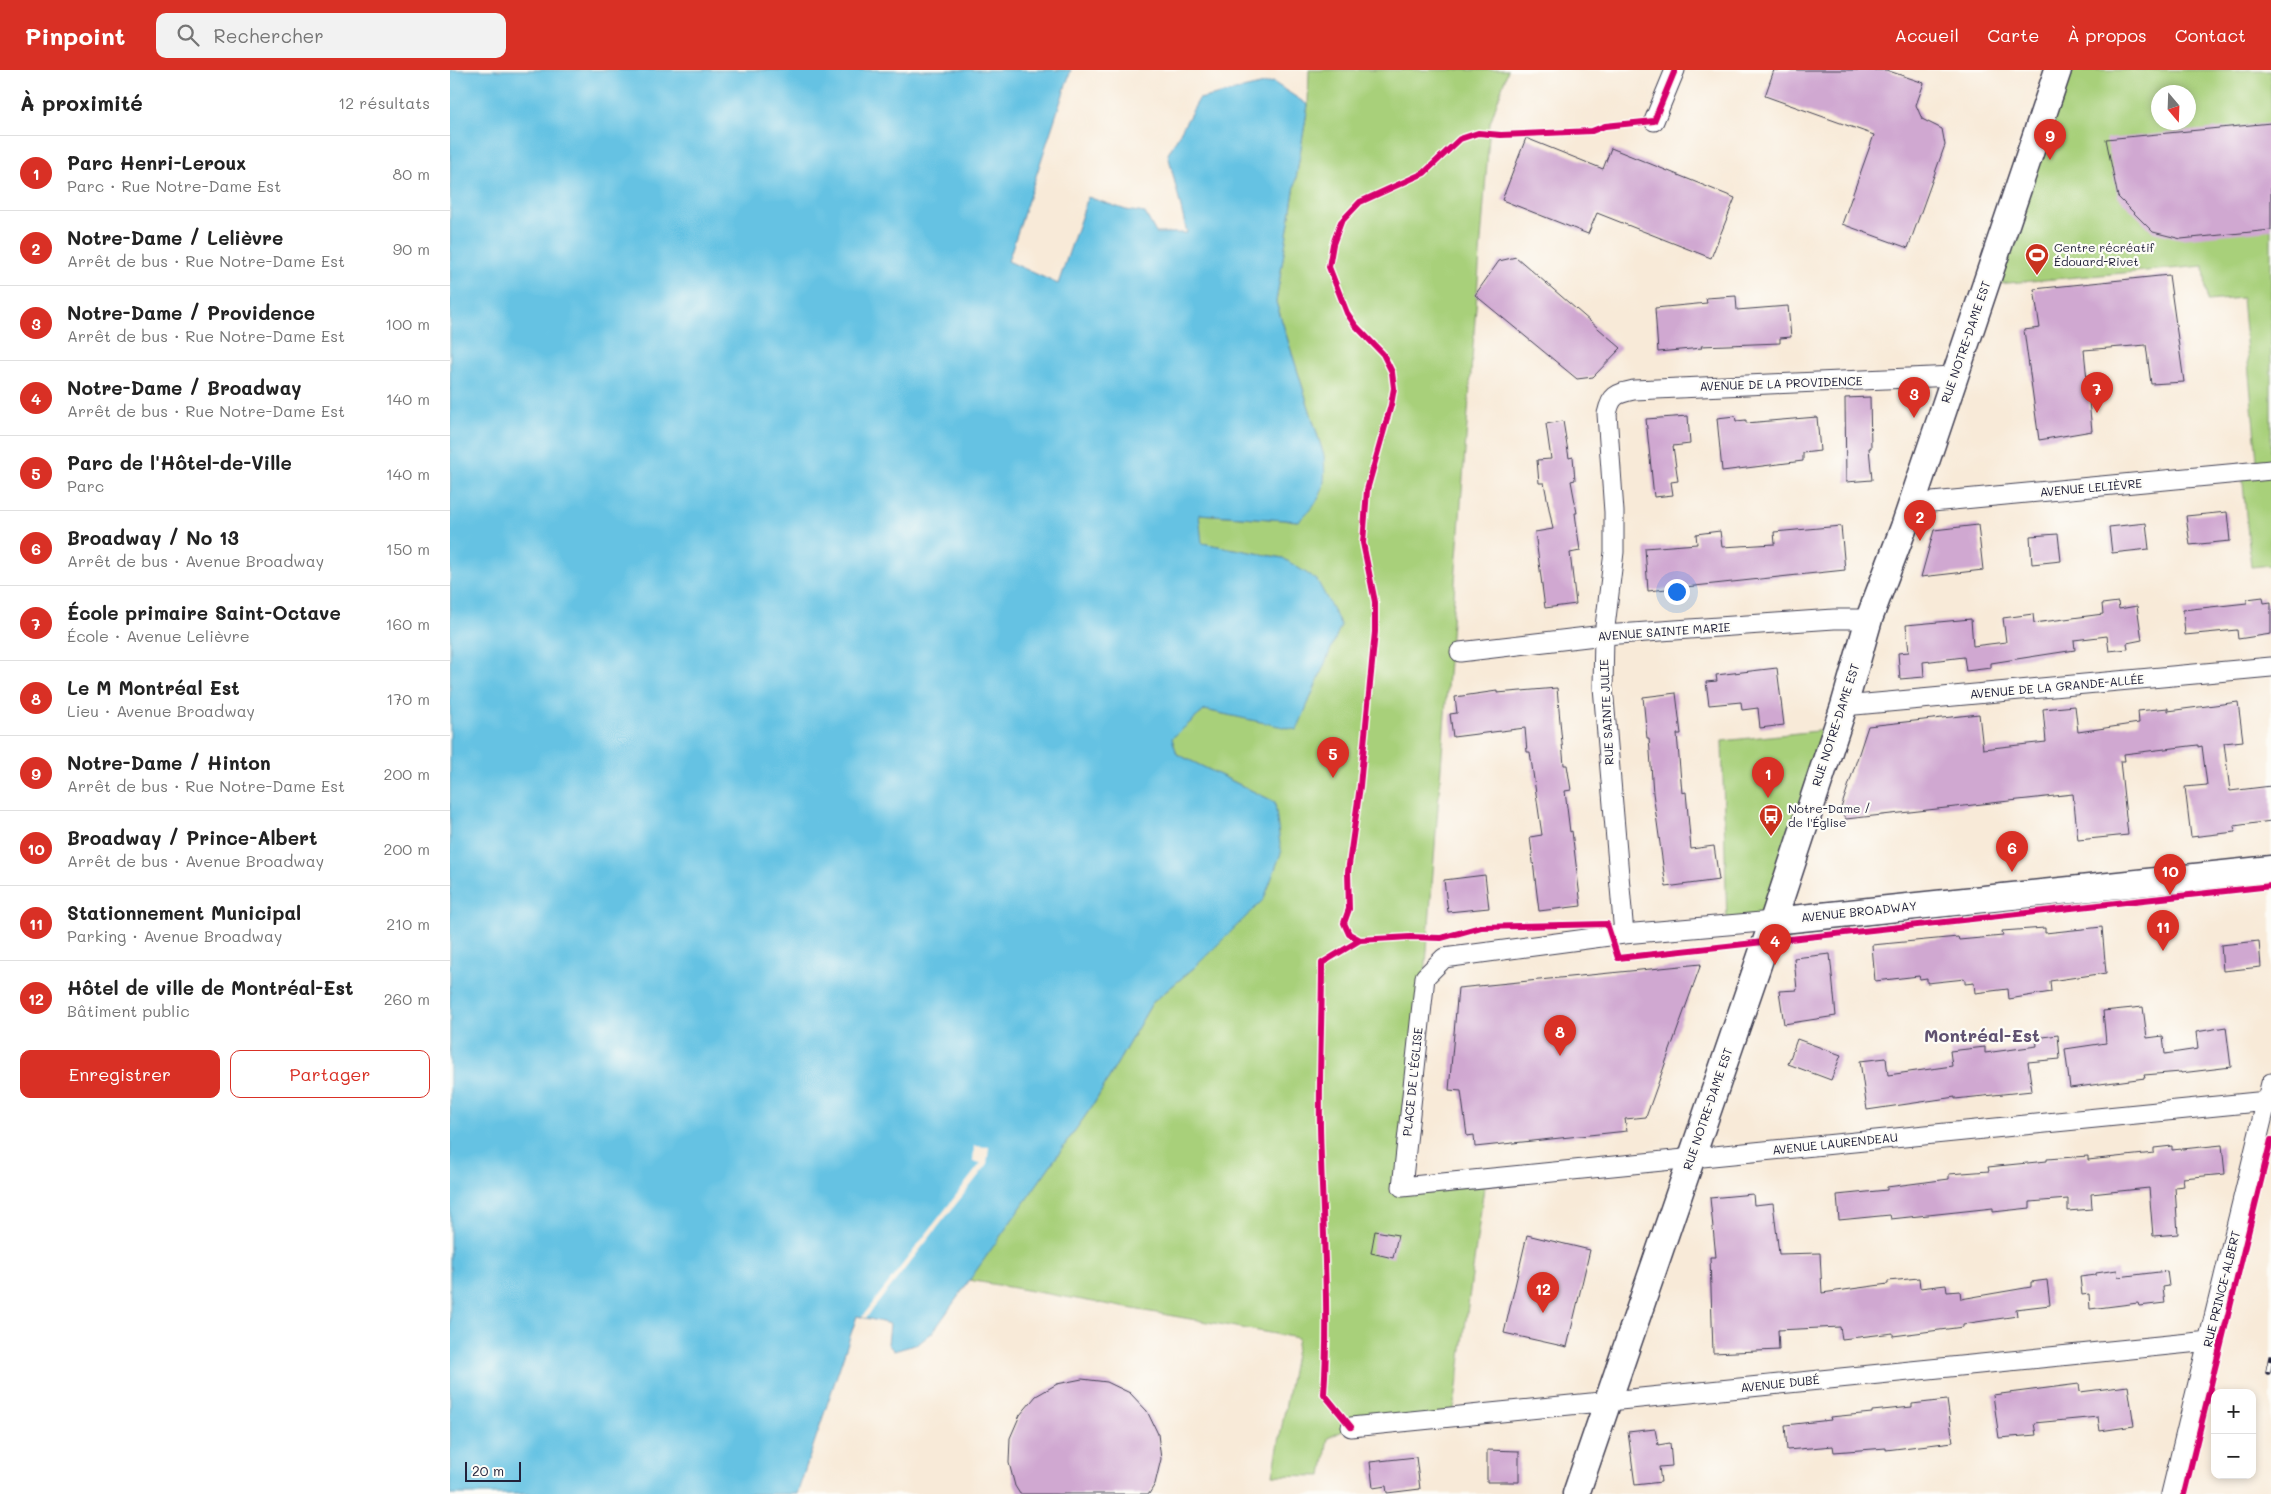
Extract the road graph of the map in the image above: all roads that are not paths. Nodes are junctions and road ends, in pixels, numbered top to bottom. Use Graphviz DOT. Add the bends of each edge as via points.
graph roads {
  1 [pos="1675,70"];
  2 [pos="2058,70"];
  3 [pos="1654,122"];
  4 [pos="1954,376"];
  5 [pos="1610,401"];
  6 [pos="2271,470"];
  7 [pos="1911,504"];
  8 [pos="1869,619"];
  9 [pos="1604,636"];
  10 [pos="1460,652"];
  11 [pos="2271,667"];
  12 [pos="1844,706"];
  13 [pos="2271,869"];
  14 [pos="1774,921"];
  15 [pos="1624,934"];
  16 [pos="1424,977"];
  17 [pos="2269,1092"];
  18 [pos="1691,1158"];
  19 [pos="1402,1187"];
  20 [pos="2209,1341"];
  21 [pos="1609,1401"];
  22 [pos="1351,1427"];
  23 [pos="1576,1494"];
  24 [pos="2171,1494"];
  1 -- 3 [label="street"];
  2 -- 4 [label="main road, RUE NOTRE-DAME EST"];
  4 -- 5 [label="street, AVENUE DE LA PROVIDENCE" via="1634,390 1619,393"];
  4 -- 7 [label="main road, RUE NOTRE-DAME EST"];
  5 -- 9 [label="street, RUE SAINTE JULIE" via="1607,414 1614,552"];
  6 -- 7 [label="street, AVENUE LELIÈVRE"];
  7 -- 8 [label="main road, RUE NOTRE-DAME EST"];
  8 -- 9 [label="street, AVENUE SAINTE MARIE"];
  8 -- 12 [label="main road, RUE NOTRE-DAME EST"];
  9 -- 10 [label="street, AVENUE SAINTE MARIE"];
  9 -- 15 [label="street, RUE SAINTE JULIE" via="1603,687"];
  11 -- 12 [label="street, AVENUE DE LA GRANDE-ALLÉE"];
  12 -- 14 [label="main road, RUE NOTRE-DAME EST"];
  13 -- 14 [label="main road, AVENUE BROADWAY"];
  14 -- 15 [label="street, AVENUE BROADWAY"];
  14 -- 18 [label="main road, RUE NOTRE-DAME EST"];
  15 -- 16 [label="street, AVENUE BROADWAY" via="1444,958"];
  16 -- 19 [label="street, PLACE DE L'ÉGLISE"];
  17 -- 18 [label="street, AVENUE LAURENDEAU"];
  17 -- 20 [label="street, RUE PRINCE-ALBERT"];
  18 -- 19 [label="street, AVENUE LAURENDEAU"];
  18 -- 21 [label="main road, RUE NOTRE-DAME EST"];
  20 -- 21 [label="street, AVENUE DUBÉ"];
  20 -- 24 [label="street, RUE PRINCE-ALBERT"];
  21 -- 22 [label="street, AVENUE DUBÉ"];
  21 -- 23 [label="main road, RUE NOTRE-DAME EST"];
}
